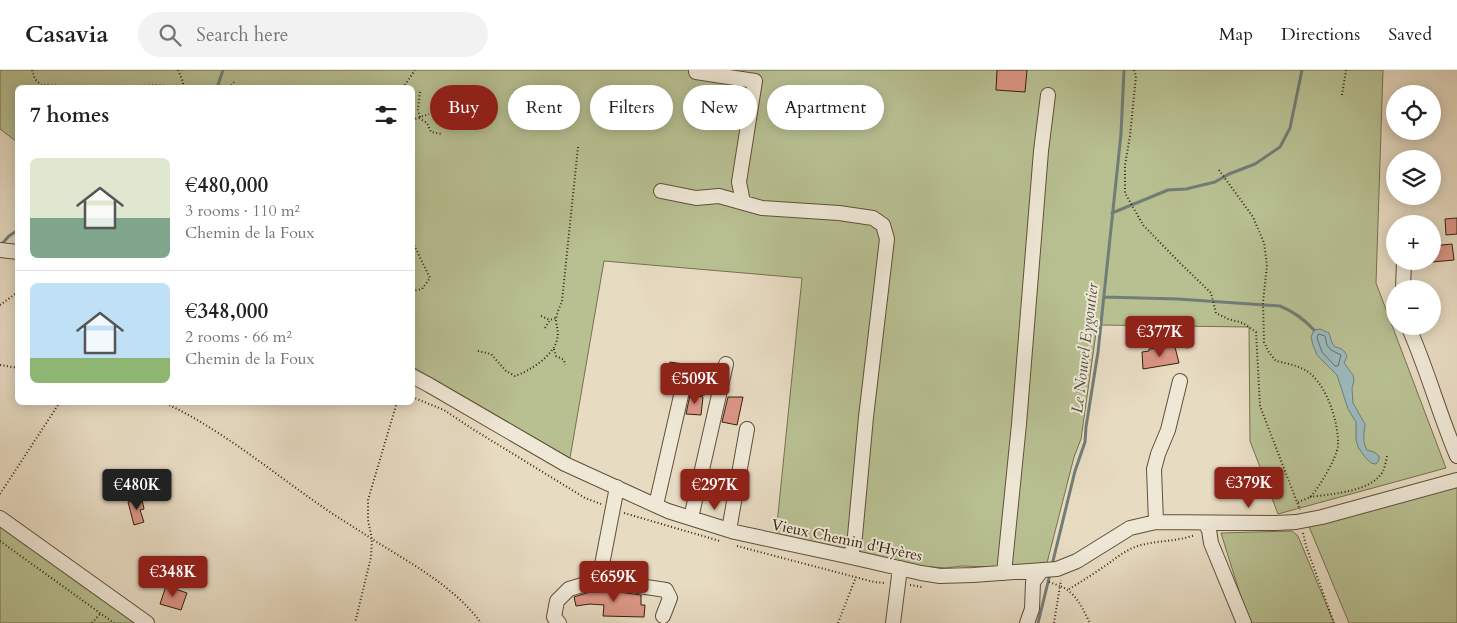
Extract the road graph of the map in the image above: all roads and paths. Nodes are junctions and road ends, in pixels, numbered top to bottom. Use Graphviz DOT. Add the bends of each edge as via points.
graph roads {
  1 [pos="32,70"];
  2 [pos="178,70"];
  3 [pos="414,70"];
  4 [pos="1134,70"];
  5 [pos="1346,70"];
  6 [pos="696,72"];
  7 [pos="756,76"];
  8 [pos="234,82"];
  9 [pos="40,85"];
  10 [pos="183,85"];
  11 [pos="232,85"];
  12 [pos="405,85"];
  13 [pos="420,91"];
  14 [pos="1048,95"];
  15 [pos="1342,95"];
  16 [pos="429,114"];
  17 [pos="419,117"];
  18 [pos="415,119"];
  19 [pos="442,134"];
  20 [pos="578,147"];
  21 [pos="1219,170"];
  22 [pos="661,191"];
  23 [pos="743,202"];
  24 [pos="415,249"];
  25 [pos="415,290"];
  26 [pos="15,294"];
  27 [pos="0,305"];
  28 [pos="541,316"];
  29 [pos="556,318"];
  30 [pos="550,320"];
  31 [pos="545,328"];
  32 [pos="1412,335"];
  33 [pos="554,349"];
  34 [pos="478,351"];
  35 [pos="565,364"];
  36 [pos="726,364"];
  37 [pos="0,365"];
  38 [pos="15,368"];
  39 [pos="415,378"];
  40 [pos="1180,381"];
  41 [pos="702,388"];
  42 [pos="415,398"];
  43 [pos="58,405"];
  44 [pos="169,405"];
  45 [pos="396,405"];
  46 [pos="747,429"];
  47 [pos="1387,456"];
  48 [pos="1457,456"];
  49 [pos="1457,480"];
  50 [pos="617,487"];
  51 [pos="0,494"];
  52 [pos="1310,497"];
  53 [pos="1297,503"];
  54 [pos="656,506"];
  55 [pos="614,508"];
  56 [pos="0,518"];
  57 [pos="691,518"];
  58 [pos="1304,520"];
  59 [pos="1156,522"];
  60 [pos="1207,526"];
  61 [pos="729,530"];
  62 [pos="372,539"];
  63 [pos="0,541"];
  64 [pos="851,556"];
  65 [pos="900,568"];
  66 [pos="1042,570"];
  67 [pos="1004,573"];
  68 [pos="856,577"];
  69 [pos="599,580"];
  70 [pos="1069,589"];
  71 [pos="101,613"];
  72 [pos="662,616"];
  73 [pos="92,623"];
  74 [pos="114,623"];
  75 [pos="147,623"];
  76 [pos="355,623"];
  77 [pos="481,623"];
  78 [pos="559,623"];
  79 [pos="838,623"];
  80 [pos="893,623"];
  81 [pos="1026,623"];
  82 [pos="1054,623"];
  83 [pos="1090,623"];
  84 [pos="1244,623"];
  85 [pos="1334,623"];
  1 -- 9 [label="path"];
  2 -- 10 [label="path"];
  3 -- 12 [label="path"];
  4 -- 53 [label="path" via="1125,193 1143,225 1212,293 1216,313 1243,323 1256,332 1260,406"];
  5 -- 15 [label="path"];
  6 -- 7 [label="street"];
  7 -- 23 [label="street" via="739,182"];
  8 -- 11 [label="path"];
  13 -- 17 [label="path"];
  14 -- 67 [label="street" via="1040,151"];
  16 -- 17 [label="path"];
  17 -- 18 [label="path"];
  17 -- 19 [label="path" via="431,132"];
  20 -- 29 [label="path" via="562,301"];
  21 -- 52 [label="path" via="1253,217 1264,243 1267,265 1263,302 1264,342 1268,351 1276,361 1311,374 1324,391 1335,421 1336,456"];
  22 -- 23 [label="street" via="696,198 719,196"];
  23 -- 64 [label="street" via="762,208 873,218 883,225 887,239"];
  24 -- 25 [label="path" via="430,278 422,289"];
  26 -- 27 [label="path"];
  28 -- 30 [label="path"];
  29 -- 30 [label="path"];
  29 -- 33 [label="path" via="558,329"];
  30 -- 31 [label="path"];
  32 -- 48 [label="street"];
  33 -- 34 [label="path" via="537,365 515,376 490,354"];
  33 -- 35 [label="path" via="556,356"];
  36 -- 57 [label="street"];
  37 -- 38 [label="path"];
  39 -- 50 [label="street, Vieux Chemin d'Hyères" via="540,450"];
  40 -- 59 [label="street" via="1154,469"];
  41 -- 54 [label="street" via="683,387"];
  42 -- 55 [label="path" via="444,410 585,498"];
  43 -- 51 [label="path"];
  44 -- 62 [label="path" via="225,437"];
  45 -- 62 [label="path" via="368,500"];
  46 -- 61 [label="street"];
  47 -- 52 [label="path" via="1383,472 1374,482 1348,491"];
  49 -- 58 [label="street"];
  50 -- 54 [label="street, Vieux Chemin d'Hyères"];
  50 -- 55 [label="street"];
  52 -- 53 [label="path"];
  53 -- 58 [label="path"];
  54 -- 57 [label="street, Vieux Chemin d'Hyères"];
  55 -- 69 [label="street"];
  56 -- 75 [label="street"];
  57 -- 61 [label="street, Vieux Chemin d'Hyères"];
  58 -- 60 [label="street"];
  58 -- 85 [label="path" via="1302,529 1306,546"];
  59 -- 60 [label="street"];
  59 -- 66 [label="street, Vieux Chemin d'Hyères" via="1130,528 1077,561 1057,569"];
  60 -- 70 [label="path" via="1184,538 1126,551"];
  60 -- 84 [label="street"];
  61 -- 64 [label="street, Vieux Chemin d'Hyères"];
  62 -- 76 [label="path" via="372,557"];
  62 -- 77 [label="path" via="451,592"];
  63 -- 71 [label="path"];
  64 -- 65 [label="street, Vieux Chemin d'Hyères"];
  65 -- 67 [label="street, Vieux Chemin d'Hyères" via="940,576"];
  65 -- 80 [label="street"];
  66 -- 67 [label="street, Vieux Chemin d'Hyères"];
  66 -- 81 [label="street" via="1033,582 1032,609"];
  68 -- 79 [label="path"];
  69 -- 72 [label="street" via="666,590 670,598"];
  69 -- 78 [label="street" via="569,589 557,601 554,617"];
  70 -- 82 [label="path" via="1060,586"];
  70 -- 83 [label="path"];
  71 -- 73 [label="path"];
  71 -- 74 [label="path"];
}
